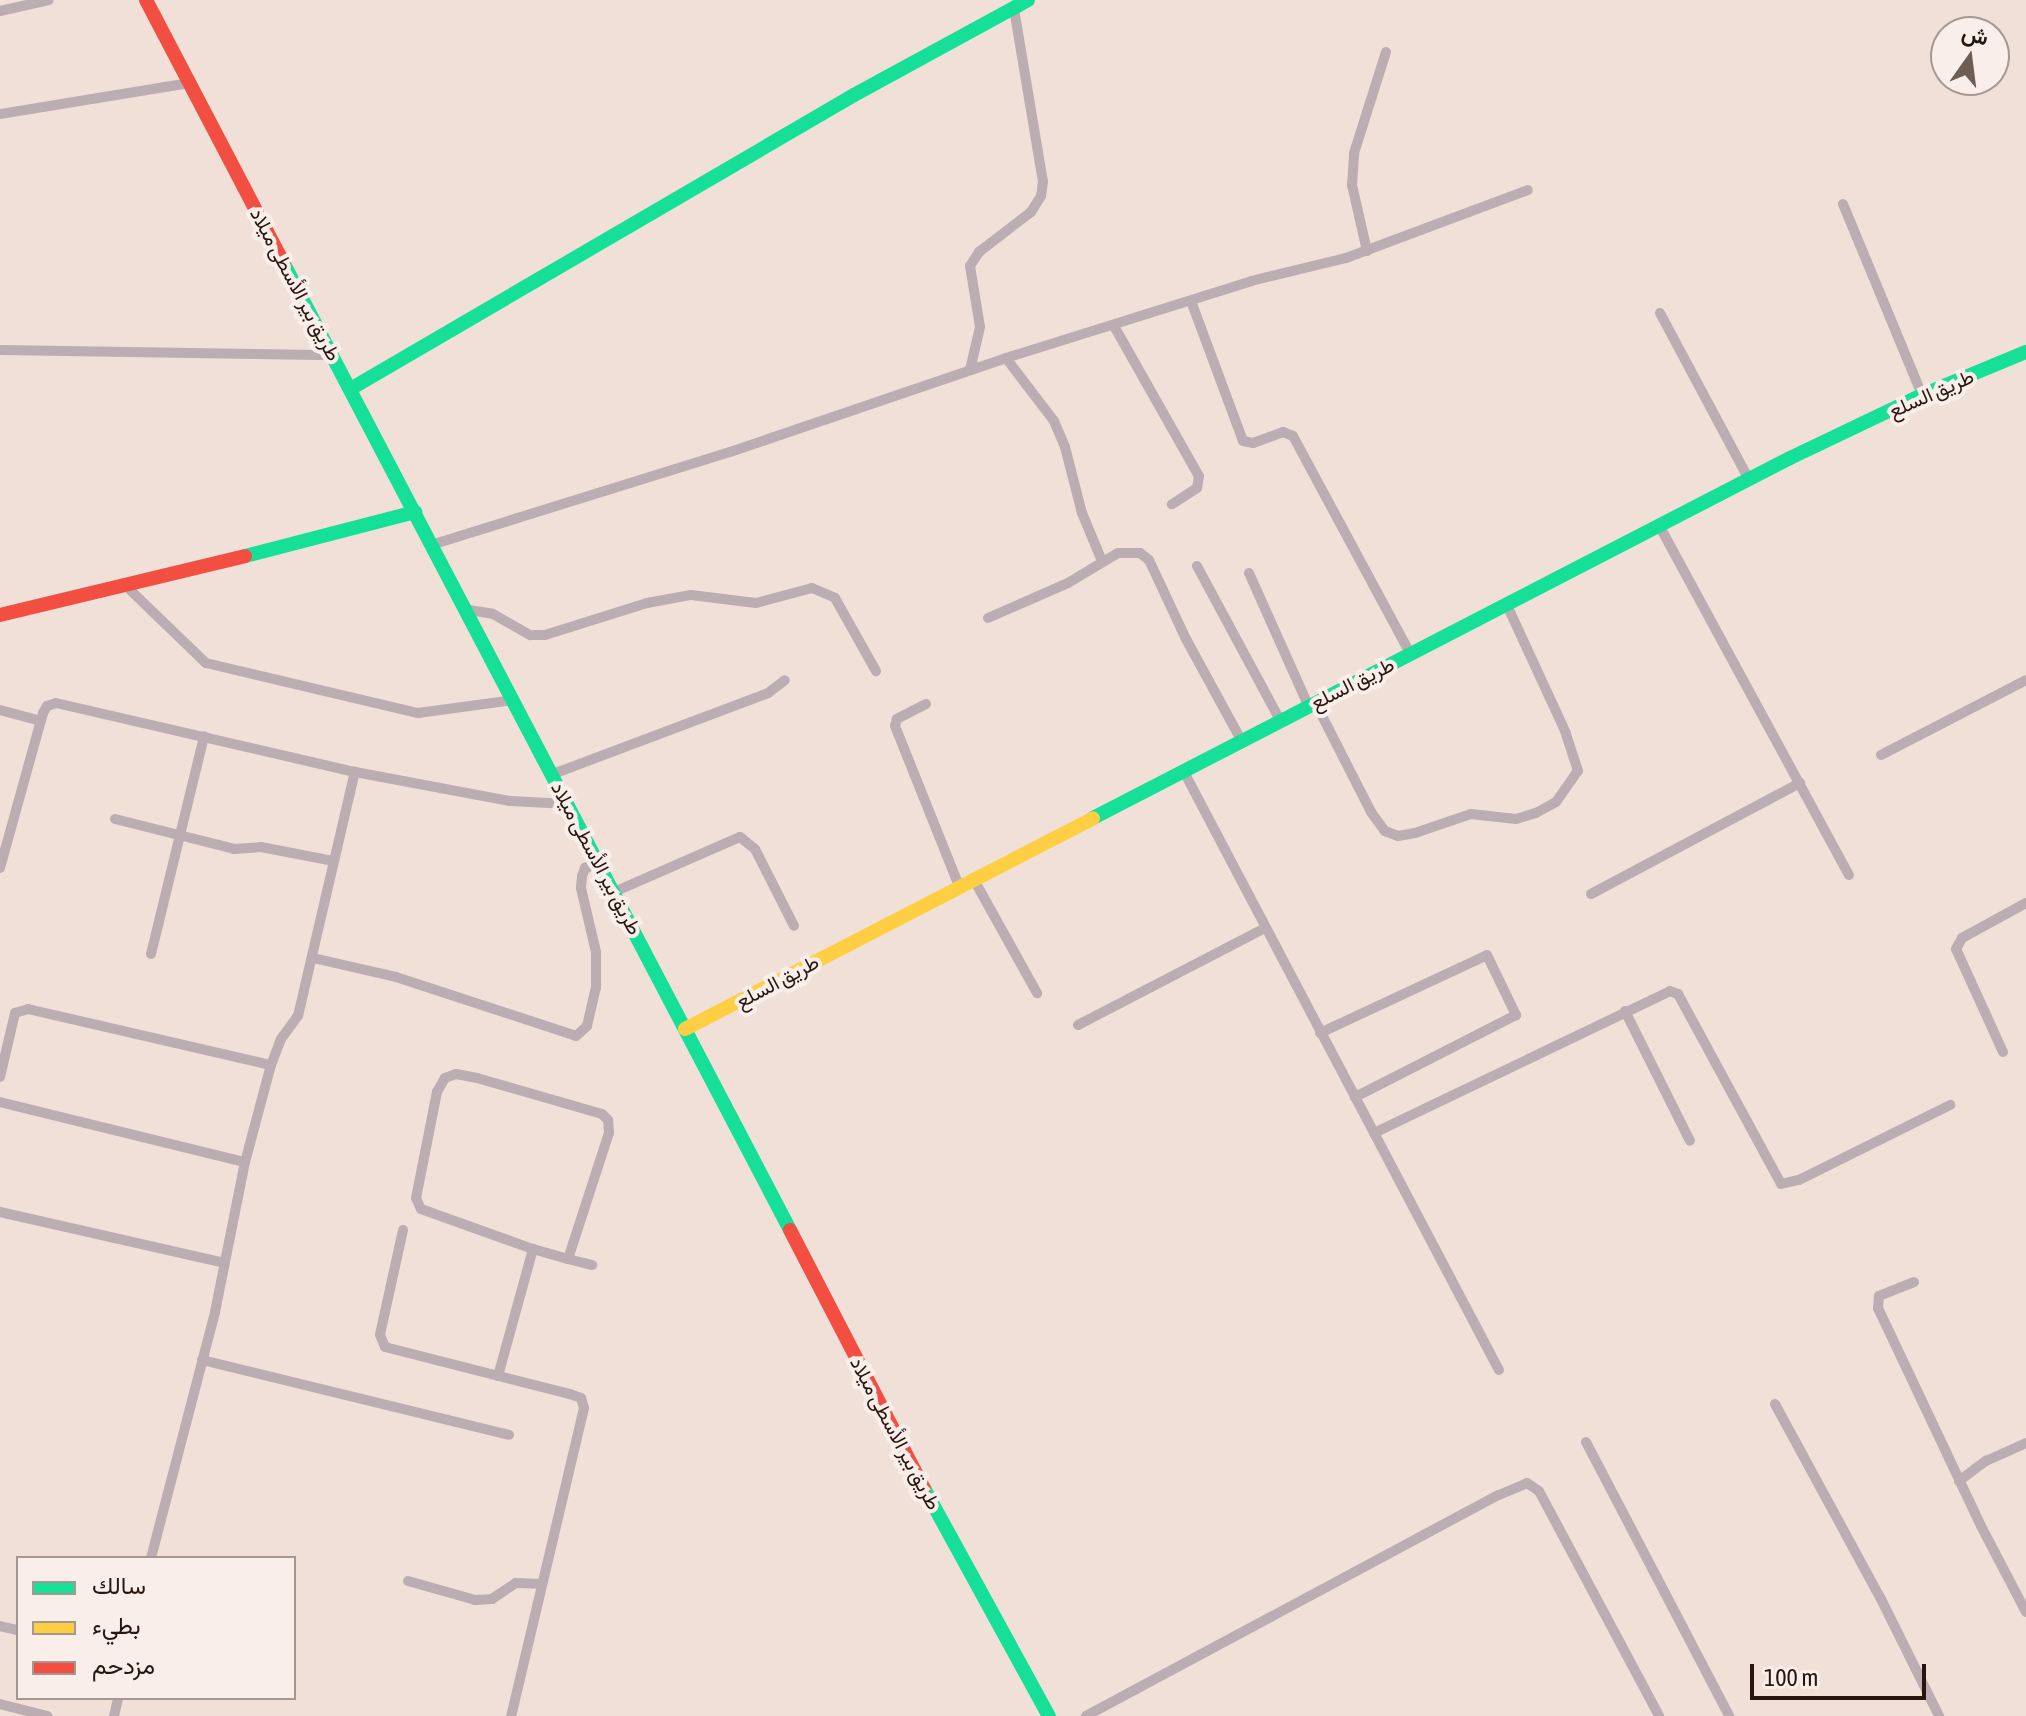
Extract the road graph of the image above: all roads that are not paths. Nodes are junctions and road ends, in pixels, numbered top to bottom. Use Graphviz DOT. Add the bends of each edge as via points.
graph roads {
  1 [pos="49,0"];
  2 [pos="146,0"];
  3 [pos="1028,0"];
  4 [pos="1014,8"];
  5 [pos="0,11"];
  6 [pos="1386,52"];
  7 [pos="189,83"];
  8 [pos="0,114"];
  9 [pos="1528,190"];
  10 [pos="1843,204"];
  11 [pos="1367,251"];
  12 [pos="1191,301"];
  13 [pos="1660,313"];
  14 [pos="1114,326"];
  15 [pos="0,350"];
  16 [pos="2026,352"];
  17 [pos="333,355"];
  18 [pos="1006,358"];
  19 [pos="970,370"];
  20 [pos="352,388"];
  21 [pos="1922,395"];
  22 [pos="1749,480"];
  23 [pos="1172,504"];
  24 [pos="415,512"];
  25 [pos="1660,527"];
  26 [pos="431,545"];
  27 [pos="1102,561"];
  28 [pos="1197,566"];
  29 [pos="1249,573"];
  30 [pos="127,587"];
  31 [pos="1506,603"];
  32 [pos="463,609"];
  33 [pos="0,615"];
  34 [pos="988,618"];
  35 [pos="1410,653"];
  36 [pos="876,671"];
  37 [pos="785,680"];
  38 [pos="2026,680"];
  39 [pos="514,700"];
  40 [pos="926,704"];
  41 [pos="1312,704"];
  42 [pos="0,710"];
  43 [pos="1280,720"];
  44 [pos="41,721"];
  45 [pos="204,736"];
  46 [pos="1241,740"];
  47 [pos="1881,755"];
  48 [pos="1183,770"];
  49 [pos="355,772"];
  50 [pos="553,774"];
  51 [pos="1800,783"];
  52 [pos="568,804"];
  53 [pos="115,819"];
  54 [pos="180,836"];
  55 [pos="333,861"];
  56 [pos="1,864"];
  57 [pos="600,865"];
  58 [pos="1849,875"];
  59 [pos="973,878"];
  60 [pos="959,886"];
  61 [pos="614,892"];
  62 [pos="1591,894"];
  63 [pos="2026,903"];
  64 [pos="794,926"];
  65 [pos="1265,928"];
  66 [pos="151,954"];
  67 [pos="313,958"];
  68 [pos="1037,993"];
  69 [pos="1625,1011"];
  70 [pos="1078,1025"];
  71 [pos="685,1029"];
  72 [pos="1320,1033"];
  73 [pos="2003,1052"];
  74 [pos="271,1065"];
  75 [pos="0,1077"];
  76 [pos="1355,1097"];
  77 [pos="0,1102"];
  78 [pos="1950,1105"];
  79 [pos="1374,1133"];
  80 [pos="1690,1141"];
  81 [pos="245,1162"];
  82 [pos="0,1212"];
  83 [pos="403,1230"];
  84 [pos="533,1249"];
  85 [pos="568,1259"];
  86 [pos="224,1263"];
  87 [pos="592,1265"];
  88 [pos="1914,1282"];
  89 [pos="202,1360"];
  90 [pos="1499,1370"];
  91 [pos="498,1376"];
  92 [pos="1775,1404"];
  93 [pos="509,1435"];
  94 [pos="1586,1442"];
  95 [pos="2026,1443"];
  96 [pos="1959,1481"];
  97 [pos="152,1556"];
  98 [pos="408,1581"];
  99 [pos="541,1584"];
  100 [pos="2026,1612"];
  101 [pos="0,1704"];
  102 [pos="47,1716"];
  103 [pos="511,1716"];
  104 [pos="1049,1716"];
  105 [pos="1086,1716"];
  106 [pos="1659,1716"];
  107 [pos="1729,1716"];
  108 [pos="1939,1716"];
  1 -- 5 [label="street"];
  2 -- 7 [label="street, طريق بير الأسطى ميلاد"];
  3 -- 4 [label="street"];
  4 -- 19 [label="street" via="1043,182 1031,212 979,252 970,266 980,327"];
  4 -- 20 [label="street" via="840,103"];
  6 -- 11 [label="street" via="1354,153 1352,185"];
  7 -- 8 [label="street"];
  7 -- 17 [label="street, طريق بير الأسطى ميلاد"];
  9 -- 11 [label="street"];
  10 -- 21 [label="street"];
  11 -- 12 [label="street"];
  12 -- 14 [label="street"];
  12 -- 35 [label="street" via="1243,441 1253,443 1283,432 1293,436"];
  13 -- 22 [label="street"];
  14 -- 18 [label="street"];
  14 -- 23 [label="street" via="1199,476 1197,488"];
  15 -- 17 [label="street"];
  16 -- 21 [label="street, طريق السلع"];
  17 -- 20 [label="street, طريق بير الأسطى ميلاد"];
  18 -- 19 [label="street"];
  18 -- 27 [label="street" via="1054,421"];
  19 -- 26 [label="street"];
  20 -- 24 [label="street, طريق بير الأسطى ميلاد"];
  21 -- 22 [label="street, طريق السلع"];
  22 -- 25 [label="street, طريق السلع"];
  24 -- 26 [label="street, طريق بير الأسطى ميلاد"];
  24 -- 30 [label="street"];
  25 -- 31 [label="street, طريق السلع"];
  25 -- 51 [label="street"];
  26 -- 32 [label="street, طريق بير الأسطى ميلاد"];
  27 -- 34 [label="street" via="1068,583"];
  27 -- 46 [label="street" via="1130,551 1149,560"];
  28 -- 43 [label="street"];
  29 -- 41 [label="street"];
  30 -- 33 [label="street"];
  30 -- 39 [label="street" via="206,663 418,713"];
  31 -- 35 [label="street, طريق السلع"];
  31 -- 41 [label="street" via="1578,771 1556,802 1536,813 1516,819 1471,814 1415,833 1398,836 1385,831"];
  32 -- 36 [label="street" via="493,614 530,635 545,635 691,595 756,603 812,588 835,598"];
  32 -- 39 [label="street, طريق بير الأسطى ميلاد"];
  35 -- 41 [label="street, طريق السلع"];
  37 -- 50 [label="street" via="768,693"];
  38 -- 47 [label="street"];
  39 -- 50 [label="street, طريق بير الأسطى ميلاد"];
  40 -- 60 [label="street" via="897,719 895,726"];
  41 -- 43 [label="street, طريق السلع"];
  42 -- 44 [label="street"];
  43 -- 46 [label="street, طريق السلع"];
  44 -- 45 [label="street" via="47,706 56,703"];
  44 -- 56 [label="street"];
  45 -- 49 [label="street"];
  45 -- 54 [label="street"];
  46 -- 48 [label="street, طريق السلع"];
  48 -- 59 [label="street, طريق السلع"];
  48 -- 65 [label="street"];
  49 -- 52 [label="street" via="510,801"];
  49 -- 55 [label="street"];
  50 -- 52 [label="street, طريق بير الأسطى ميلاد"];
  51 -- 58 [label="street"];
  51 -- 62 [label="street"];
  52 -- 57 [label="street, طريق بير الأسطى ميلاد"];
  53 -- 54 [label="street"];
  54 -- 55 [label="street" via="234,849 261,847"];
  54 -- 66 [label="street"];
  55 -- 67 [label="street"];
  57 -- 61 [label="street, طريق بير الأسطى ميلاد"];
  57 -- 67 [label="street" via="585,868 582,876 596,952 596,988 587,1026 576,1036 396,977"];
  59 -- 60 [label="street, طريق السلع"];
  59 -- 68 [label="street"];
  60 -- 71 [label="street, طريق السلع"];
  61 -- 64 [label="street" via="740,837 755,849"];
  61 -- 71 [label="street, طريق بير الأسطى ميلاد"];
  63 -- 73 [label="street" via="1962,938 1956,949"];
  65 -- 70 [label="street"];
  65 -- 72 [label="street"];
  67 -- 74 [label="street" via="298,1016"];
  69 -- 78 [label="street" via="1664,992 1678,994 1781,1184"];
  69 -- 79 [label="street"];
  69 -- 80 [label="street"];
  71 -- 104 [label="street, طريق بير الأسطى ميلاد"];
  72 -- 76 [label="street"];
  72 -- 76 [label="street" via="1487,955 1516,1015"];
  74 -- 75 [label="street" via="28,1009 15,1013"];
  74 -- 81 [label="street"];
  76 -- 79 [label="street"];
  77 -- 81 [label="street"];
  79 -- 90 [label="street"];
  81 -- 86 [label="street"];
  82 -- 86 [label="street"];
  83 -- 91 [label="street" via="381,1342 392,1350"];
  84 -- 85 [label="street"];
  84 -- 85 [label="street" via="427,1213 418,1205 437,1092 445,1078 477,1078 608,1120 609,1133"];
  84 -- 91 [label="street"];
  85 -- 87 [label="street"];
  86 -- 89 [label="street"];
  88 -- 96 [label="street" via="1879,1296 1878,1308"];
  89 -- 93 [label="street"];
  89 -- 97 [label="street"];
  91 -- 99 [label="street" via="581,1398 584,1408"];
  92 -- 108 [label="street"];
  94 -- 107 [label="street"];
  95 -- 96 [label="street" via="1986,1461"];
  96 -- 100 [label="street"];
  98 -- 99 [label="street" via="475,1600 492,1599 516,1583"];
  99 -- 103 [label="street"];
  101 -- 102 [label="street"];
  105 -- 106 [label="street" via="1527,1483 1539,1491"];
}
